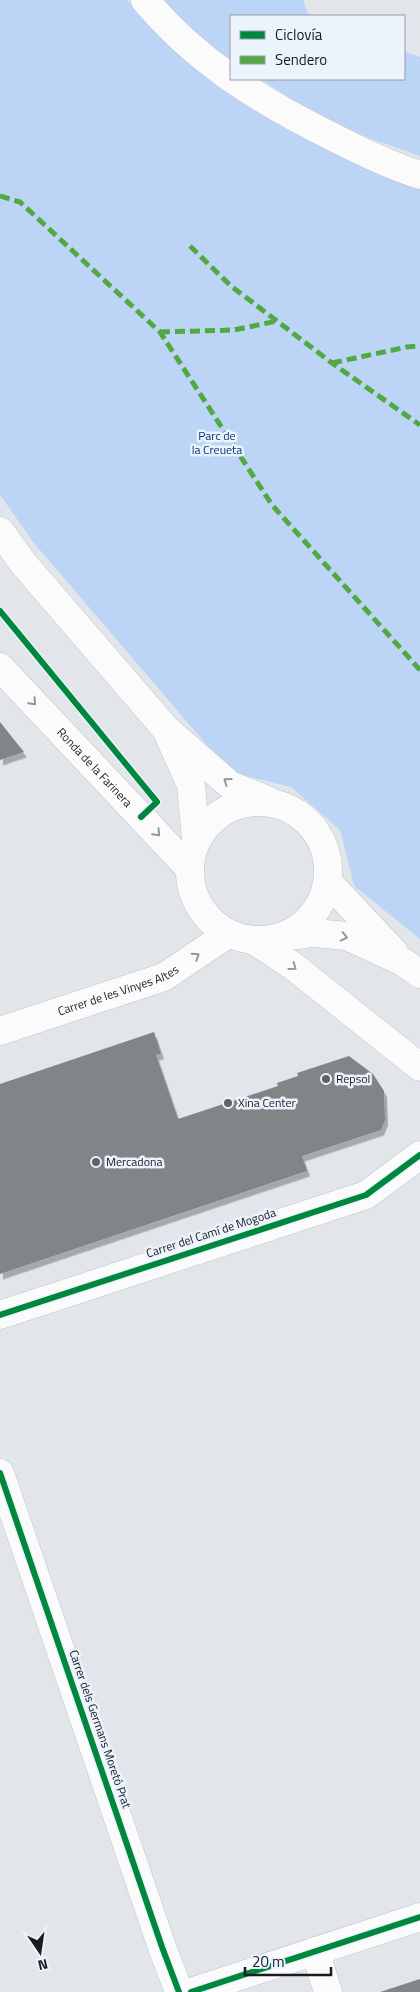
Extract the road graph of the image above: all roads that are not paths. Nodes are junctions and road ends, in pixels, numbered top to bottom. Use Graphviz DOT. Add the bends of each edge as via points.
graph roads {
  1 [pos="145,0"];
  2 [pos="230,78"];
  3 [pos="233,80"];
  4 [pos="420,175"];
  5 [pos="0,531"];
  6 [pos="0,666"];
  7 [pos="165,728"];
  8 [pos="271,802"];
  9 [pos="196,839"];
  10 [pos="188,867"];
  11 [pos="328,882"];
  12 [pos="253,937"];
  13 [pos="412,968"];
  14 [pos="0,1031"];
  15 [pos="416,1067"];
  16 [pos="420,1155"];
  17 [pos="0,1315"];
  18 [pos="0,1473"];
  19 [pos="420,1917"];
  20 [pos="315,1951"];
  21 [pos="179,1992"];
  22 [pos="191,1992"];
  23 [pos="328,1992"];
  1 -- 2 [label="street" via="187,43"];
  3 -- 4 [label="street" via="288,115"];
  5 -- 7 [label="street" via="23,563"];
  6 -- 10 [label="street, Ronda de la Farinera, one-way"];
  8 -- 7 [label="street, one-way" via="230,785"];
  7 -- 9 [label="street" via="191,785"];
  8 -- 9 [label="street" via="241,803 215,816"];
  8 -- 11 [label="street" via="298,813 317,832 327,856"];
  9 -- 10 [label="street"];
  10 -- 12 [label="street" via="193,896 207,918"];
  11 -- 12 [label="street" via="319,906 302,926"];
  11 -- 13 [label="street"];
  12 -- 13 [label="street, one-way" via="313,933 347,936"];
  14 -- 12 [label="street, Carrer de les Vinyes Altes, one-way" via="164,977"];
  12 -- 15 [label="street, one-way"];
  16 -- 17 [label="street, Carrer del Camí de Mogoda" via="366,1194"];
  18 -- 21 [label="street, Carrer dels Germans Moretó Prat"];
  19 -- 20 [label="street"];
  20 -- 22 [label="street"];
  20 -- 23 [label="street"];
}
